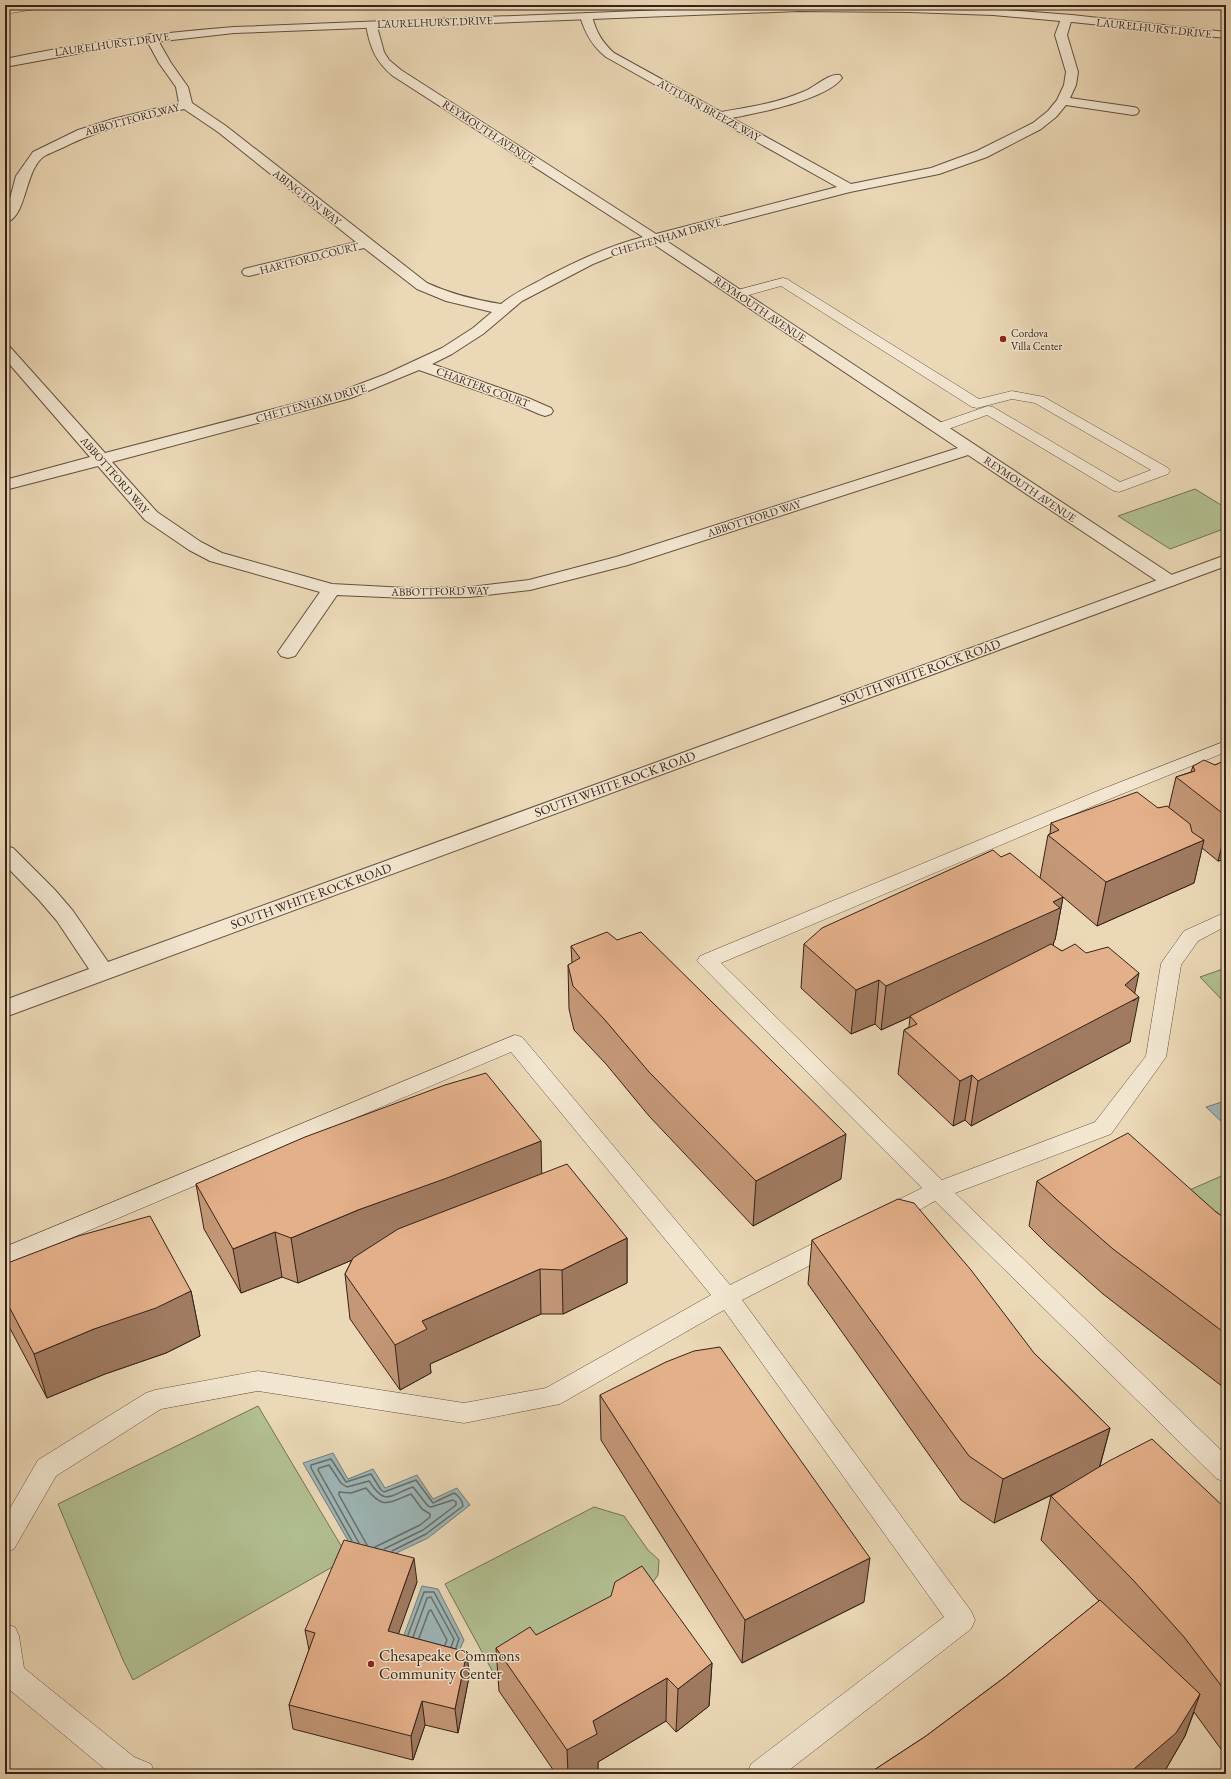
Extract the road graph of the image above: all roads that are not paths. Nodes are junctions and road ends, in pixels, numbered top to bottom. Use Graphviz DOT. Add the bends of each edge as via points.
graph roads {
  1 [pos="42,5"];
  2 [pos="16,7"];
  3 [pos="675,9"];
  4 [pos="5,11"];
  5 [pos="586,16"];
  6 [pos="1066,18"];
  7 [pos="372,25"];
  8 [pos="1226,36"];
  9 [pos="151,37"];
  10 [pos="5,63"];
  11 [pos="836,78"];
  12 [pos="1063,101"];
  13 [pos="186,105"];
  14 [pos="1132,111"];
  15 [pos="719,116"];
  16 [pos="849,188"];
  17 [pos="5,219"];
  18 [pos="655,239"];
  19 [pos="368,244"];
  20 [pos="250,272"];
  21 [pos="738,294"];
  22 [pos="503,309"];
  23 [pos="5,350"];
  24 [pos="420,365"];
  25 [pos="982,407"];
  26 [pos="545,411"];
  27 [pos="938,428"];
  28 [pos="970,449"];
  29 [pos="102,459"];
  30 [pos="5,485"];
  31 [pos="1226,560"];
  32 [pos="1169,581"];
  33 [pos="332,589"];
  34 [pos="288,652"];
  35 [pos="1226,746"];
  36 [pos="5,853"];
  37 [pos="1226,918"];
  38 [pos="103,972"];
  39 [pos="5,1009"];
  40 [pos="938,1190"];
  41 [pos="874,1222"];
  42 [pos="853,1233"];
  43 [pos="5,1257"];
  44 [pos="727,1297"];
  45 [pos="1226,1471"];
  46 [pos="5,1541"];
  47 [pos="5,1636"];
  48 [pos="141,1774"];
  49 [pos="761,1774"];
  1 -- 2 [label="lane"];
  2 -- 4 [label="lane"];
  3 -- 5 [label="street, LAURELHURST DRIVE"];
  3 -- 6 [label="street, LAURELHURST DRIVE" via="888,8"];
  5 -- 7 [label="street, LAURELHURST DRIVE"];
  5 -- 15 [label="street, AUTUMN BREEZE WAY" via="588,28 596,41 610,55"];
  6 -- 8 [label="street, LAURELHURST DRIVE"];
  6 -- 12 [label="street, CHETTENHAM DRIVE" via="1061,35 1072,72"];
  7 -- 9 [label="street, LAURELHURST DRIVE" via="234,30"];
  7 -- 18 [label="street, REYMOUTH AVENUE" via="377,54 388,67"];
  9 -- 10 [label="street, LAURELHURST DRIVE"];
  9 -- 13 [label="street" via="182,87"];
  11 -- 15 [label="street" via="820,89 794,100"];
  12 -- 14 [label="street"];
  12 -- 16 [label="street, CHETTENHAM DRIVE" via="1037,126 982,154 934,171"];
  13 -- 17 [label="street, ABBOTTFORD WAY" via="82,133 38,155 24,176 15,206"];
  13 -- 19 [label="street, ABINGTON WAY" via="222,129"];
  15 -- 16 [label="street, AUTUMN BREEZE WAY"];
  16 -- 18 [label="street, CHETTENHAM DRIVE"];
  18 -- 21 [label="street, REYMOUTH AVENUE"];
  18 -- 22 [label="street, CHETTENHAM DRIVE" via="624,246 588,261 550,279"];
  19 -- 20 [label="street, HARTFORD COURT"];
  19 -- 22 [label="street, ABINGTON WAY" via="422,286 436,293 473,305"];
  21 -- 25 [label="lane" via="783,282"];
  21 -- 27 [label="street, REYMOUTH AVENUE"];
  22 -- 24 [label="street, CHETTENHAM DRIVE" via="478,331"];
  23 -- 29 [label="street, ABBOTTFORD WAY"];
  24 -- 26 [label="street, CHARTERS COURT"];
  24 -- 29 [label="street, CHETTENHAM DRIVE" via="345,395"];
  25 -- 25 [label="lane" via="1119,488 1163,471 1039,400 1012,395"];
  25 -- 27 [label="lane"];
  27 -- 28 [label="street, REYMOUTH AVENUE"];
  28 -- 32 [label="street, REYMOUTH AVENUE"];
  28 -- 33 [label="street, ABBOTTFORD WAY" via="622,560 530,586 470,592 406,593"];
  29 -- 30 [label="street, CHETTENHAM DRIVE"];
  29 -- 33 [label="street, ABBOTTFORD WAY" via="151,516 195,546 216,557 244,566"];
  31 -- 32 [label="street, SOUTH WHITE ROCK ROAD"];
  32 -- 38 [label="street, SOUTH WHITE ROCK ROAD"];
  33 -- 34 [label="street"];
  35 -- 40 [label="lane" via="707,961"];
  36 -- 38 [label="street" via="65,916"];
  37 -- 40 [label="lane" via="1191,936 1171,964 1156,1057 1103,1128"];
  38 -- 39 [label="street, SOUTH WHITE ROCK ROAD"];
  40 -- 41 [label="lane"];
  40 -- 45 [label="lane"];
  42 -- 44 [label="lane"];
  43 -- 44 [label="lane" via="515,1042"];
  44 -- 46 [label="lane" via="551,1397 464,1413 258,1381 155,1400 47,1468"];
  44 -- 49 [label="lane" via="962,1620"];
  47 -- 48 [label="lane" via="12,1675 124,1767"];
}
